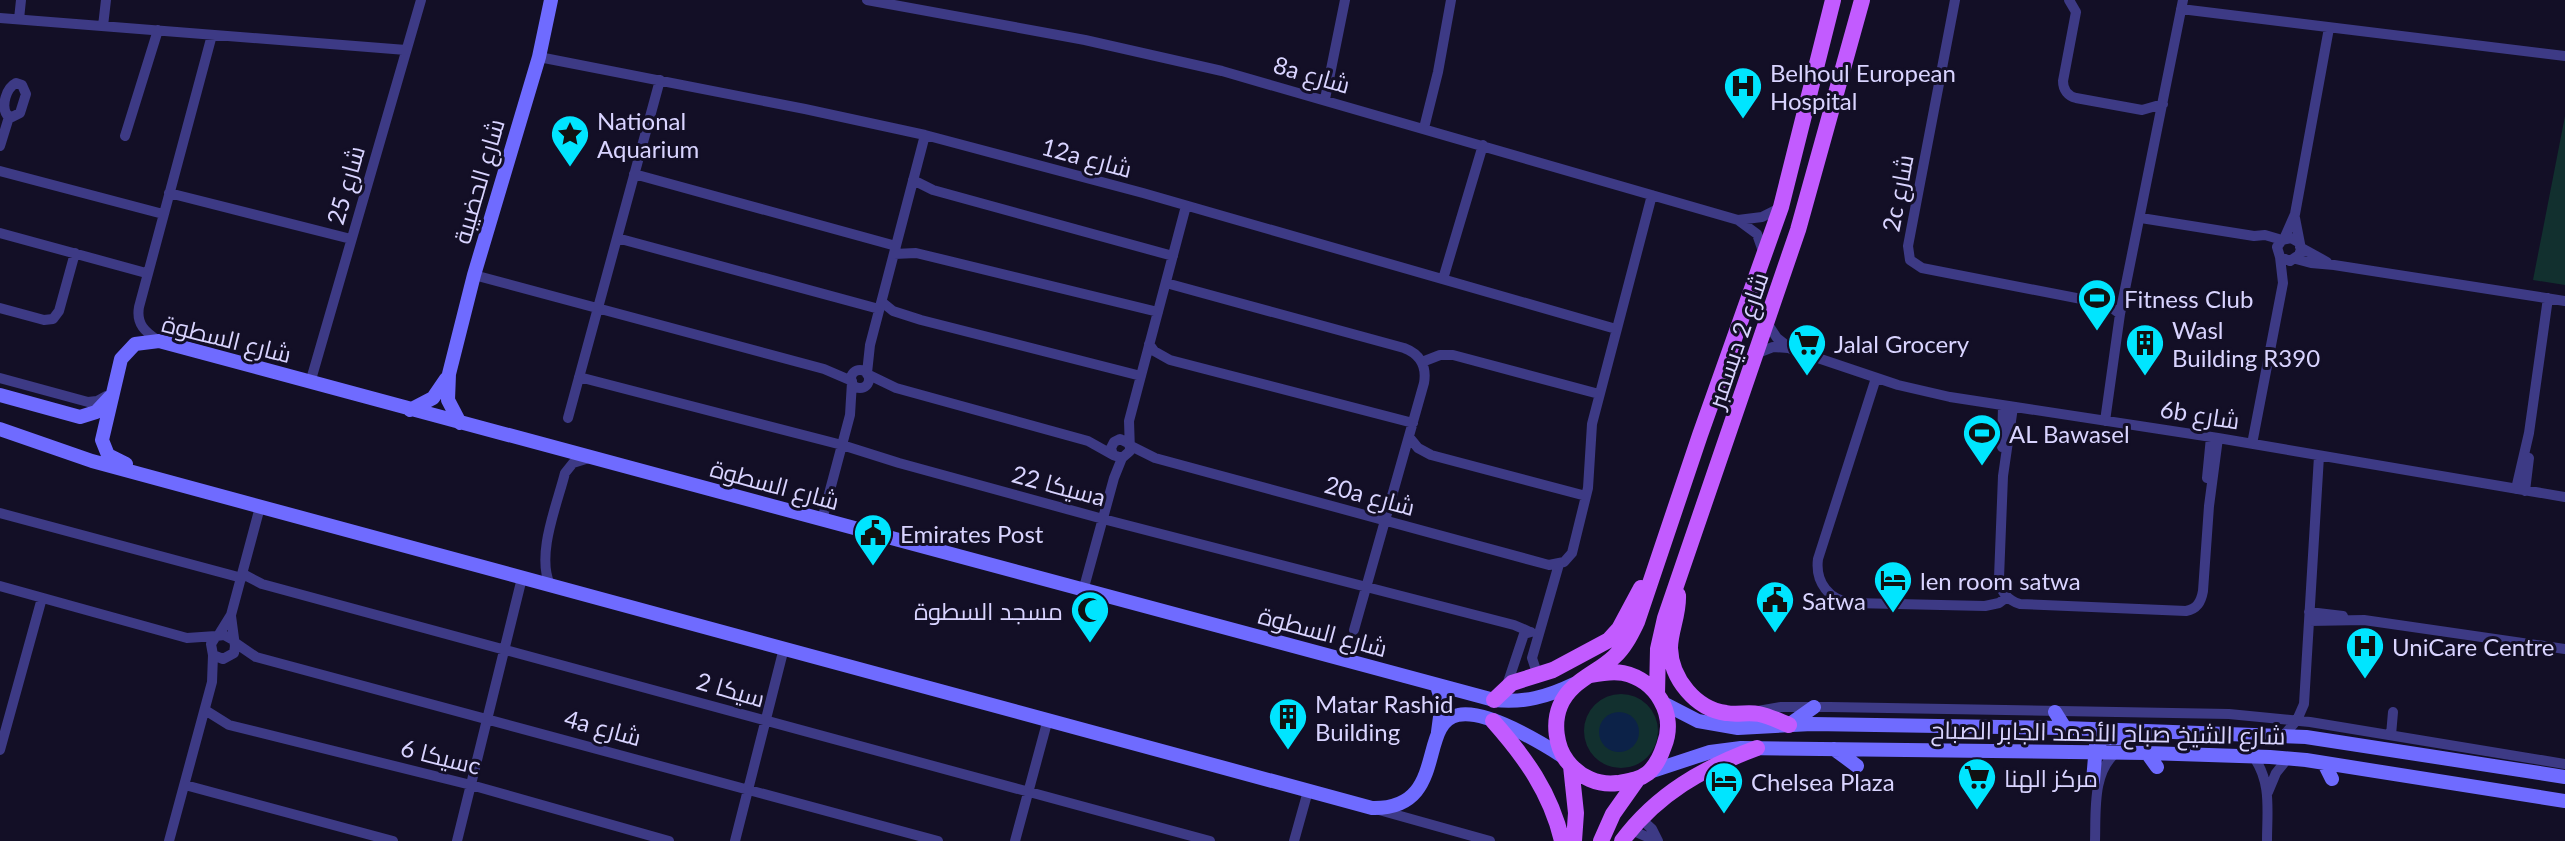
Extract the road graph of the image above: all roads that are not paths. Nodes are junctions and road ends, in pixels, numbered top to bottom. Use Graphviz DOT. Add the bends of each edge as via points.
graph roads {
  1 [pos="21,0"];
  2 [pos="106,0"];
  3 [pos="421,0"];
  4 [pos="551,0"];
  5 [pos="867,0"];
  6 [pos="1345,0"];
  7 [pos="1451,0"];
  8 [pos="1862,0"];
  9 [pos="1955,0"];
  10 [pos="2069,0"];
  11 [pos="1833,1"];
  12 [pos="2182,5"];
  13 [pos="0,18"];
  14 [pos="19,19"];
  15 [pos="103,26"];
  16 [pos="2329,27"];
  17 [pos="158,30"];
  18 [pos="212,35"];
  19 [pos="1851,41"];
  20 [pos="1822,48"];
  21 [pos="406,50"];
  22 [pos="2565,56"];
  23 [pos="539,57"];
  24 [pos="660,80"];
  25 [pos="1835,94"];
  26 [pos="1325,99"];
  27 [pos="2162,104"];
  28 [pos="9,117"];
  29 [pos="1424,128"];
  30 [pos="925,135"];
  31 [pos="125,136"];
  32 [pos="1483,145"];
  33 [pos="0,146"];
  34 [pos="0,171"];
  35 [pos="634,174"];
  36 [pos="913,180"];
  37 [pos="169,193"];
  38 [pos="1652,195"];
  39 [pos="1186,206"];
  40 [pos="1781,207"];
  41 [pos="163,214"];
  42 [pos="2295,214"];
  43 [pos="2140,218"];
  44 [pos="1738,220"];
  45 [pos="0,233"];
  46 [pos="2254,236"];
  47 [pos="617,238"];
  48 [pos="351,239"];
  49 [pos="2283,239"];
  50 [pos="2299,244"];
  51 [pos="895,250"];
  52 [pos="75,253"];
  53 [pos="2279,253"];
  54 [pos="1764,255"];
  55 [pos="1173,256"];
  56 [pos="2295,259"];
  57 [pos="2334,265"];
  58 [pos="146,273"];
  59 [pos="474,275"];
  60 [pos="1443,279"];
  61 [pos="1166,284"];
  62 [pos="2283,284"];
  63 [pos="2556,300"];
  64 [pos="880,306"];
  65 [pos="0,308"];
  66 [pos="598,308"];
  67 [pos="1158,312"];
  68 [pos="2120,314"];
  69 [pos="1767,323"];
  70 [pos="1616,328"];
  71 [pos="159,341"];
  72 [pos="1149,344"];
  73 [pos="870,345"];
  74 [pos="1791,349"];
  75 [pos="1755,354"];
  76 [pos="1422,362"];
  77 [pos="449,374"];
  78 [pos="867,374"];
  79 [pos="1141,376"];
  80 [pos="579,377"];
  81 [pos="853,377"];
  82 [pos="0,378"];
  83 [pos="1876,378"];
  84 [pos="310,383"];
  85 [pos="864,386"];
  86 [pos="896,388"];
  87 [pos="113,393"];
  88 [pos="1599,394"];
  89 [pos="0,395"];
  90 [pos="2008,407"];
  91 [pos="410,410"];
  92 [pos="850,415"];
  93 [pos="568,418"];
  94 [pos="2102,420"];
  95 [pos="1129,421"];
  96 [pos="460,423"];
  97 [pos="1413,423"];
  98 [pos="0,429"];
  99 [pos="1409,437"];
  100 [pos="2215,438"];
  101 [pos="1088,441"];
  102 [pos="1116,441"];
  103 [pos="1129,444"];
  104 [pos="2252,444"];
  105 [pos="842,445"];
  106 [pos="2319,456"];
  107 [pos="1118,457"];
  108 [pos="589,458"];
  109 [pos="1155,458"];
  110 [pos="135,472"];
  111 [pos="2520,490"];
  112 [pos="1586,496"];
  113 [pos="2565,497"];
  114 [pos="260,506"];
  115 [pos="0,513"];
  116 [pos="1103,519"];
  117 [pos="822,520"];
  118 [pos="1384,521"];
  119 [pos="1657,558"];
  120 [pos="1559,564"];
  121 [pos="242,576"];
  122 [pos="522,578"];
  123 [pos="1678,582"];
  124 [pos="550,585"];
  125 [pos="0,586"];
  126 [pos="1365,588"];
  127 [pos="1083,591"];
  128 [pos="2007,597"];
  129 [pos="42,598"];
  130 [pos="231,615"];
  131 [pos="2309,616"];
  132 [pos="1353,630"];
  133 [pos="1533,632"];
  134 [pos="217,636"];
  135 [pos="187,638"];
  136 [pos="234,641"];
  137 [pos="784,648"];
  138 [pos="2565,649"];
  139 [pos="505,650"];
  140 [pos="213,654"];
  141 [pos="231,657"];
  142 [pos="256,657"];
  143 [pos="1538,676"];
  144 [pos="1584,679"];
  145 [pos="212,682"];
  146 [pos="1437,686"];
  147 [pos="1507,686"];
  148 [pos="1660,698"];
  149 [pos="1494,700"];
  150 [pos="2304,704"];
  151 [pos="1814,707"];
  152 [pos="205,710"];
  153 [pos="2055,712"];
  154 [pos="2393,712"];
  155 [pos="1751,713"];
  156 [pos="489,718"];
  157 [pos="1048,719"];
  158 [pos="2297,720"];
  159 [pos="765,721"];
  160 [pos="1493,721"];
  161 [pos="2310,722"];
  162 [pos="1789,725"];
  163 [pos="2065,728"];
  164 [pos="2175,731"];
  165 [pos="1438,733"];
  166 [pos="2284,735"];
  167 [pos="2390,735"];
  168 [pos="2323,739"];
  169 [pos="1757,748"];
  170 [pos="1834,749"];
  171 [pos="0,750"];
  172 [pos="2078,752"];
  173 [pos="2094,752"];
  174 [pos="2117,752"];
  175 [pos="2147,752"];
  176 [pos="2253,756"];
  177 [pos="2288,758"];
  178 [pos="1567,761"];
  179 [pos="2324,763"];
  180 [pos="2565,764"];
  181 [pos="1857,765"];
  182 [pos="2157,767"];
  183 [pos="1643,776"];
  184 [pos="2565,777"];
  185 [pos="2332,779"];
  186 [pos="2093,781"];
  187 [pos="185,785"];
  188 [pos="471,785"];
  189 [pos="748,789"];
  190 [pos="1028,791"];
  191 [pos="1308,791"];
  192 [pos="2268,792"];
  193 [pos="2565,801"];
  194 [pos="2096,802"];
  195 [pos="1372,808"];
  196 [pos="1631,830"];
  197 [pos="169,841"];
  198 [pos="393,841"];
  199 [pos="457,841"];
  200 [pos="669,841"];
  201 [pos="735,841"];
  202 [pos="938,841"];
  203 [pos="1015,841"];
  204 [pos="1210,841"];
  205 [pos="1294,841"];
  206 [pos="1490,841"];
  207 [pos="1562,841"];
  208 [pos="1574,841"];
  209 [pos="1601,841"];
  210 [pos="1657,841"];
  211 [pos="2095,841"];
  212 [pos="2267,841"];
  1 -- 14 [label="street"];
  2 -- 15 [label="street"];
  3 -- 21 [label="street, شارع 25"];
  4 -- 23 [label="main road, شارع الحضيبة"];
  5 -- 26 [label="street, 8a شارع" via="1128,49"];
  6 -- 26 [label="street"];
  7 -- 29 [label="street"];
  8 -- 19 [label="main road, شارع 2 ديسمبر"];
  9 -- 68 [label="street, 2c شارع" via="1908,246 1910,260 1922,268 2107,304"];
  10 -- 27 [label="street" via="2076,12 2063,81 2069,95 2142,110"];
  11 -- 19 [label="main road" via="1841,9 1838,34"];
  11 -- 20 [label="main road, شارع 2 ديسمبر"];
  12 -- 16 [label="street"];
  12 -- 27 [label="street"];
  13 -- 14 [label="street"];
  14 -- 15 [label="street"];
  15 -- 17 [label="street"];
  16 -- 22 [label="street"];
  16 -- 42 [label="street"];
  17 -- 18 [label="street"];
  17 -- 31 [label="street"];
  18 -- 21 [label="street"];
  18 -- 37 [label="street"];
  19 -- 25 [label="main road, شارع 2 ديسمبر"];
  20 -- 25 [label="main road" via="1835,57 1829,86"];
  20 -- 40 [label="main road, شارع 2 ديسمبر"];
  21 -- 48 [label="street, شارع 25"];
  23 -- 24 [label="street, 12a شارع"];
  23 -- 59 [label="main road, شارع الحضيبة"];
  24 -- 30 [label="street, 12a شارع"];
  24 -- 35 [label="street"];
  25 -- 69 [label="main road, شارع 2 ديسمبر"];
  26 -- 29 [label="street, 8a شارع"];
  27 -- 43 [label="street"];
  28 -- 33 [label="street"];
  29 -- 32 [label="street, 8a شارع"];
  30 -- 36 [label="street"];
  30 -- 39 [label="street, 12a شارع"];
  32 -- 38 [label="street, 8a شارع"];
  32 -- 60 [label="street"];
  34 -- 41 [label="street"];
  35 -- 47 [label="street"];
  35 -- 51 [label="street"];
  36 -- 51 [label="street"];
  36 -- 55 [label="street" via="933,190"];
  37 -- 41 [label="street"];
  37 -- 48 [label="street"];
  38 -- 44 [label="street, 8a شارع"];
  38 -- 70 [label="street"];
  39 -- 55 [label="street"];
  39 -- 60 [label="street, 12a شارع"];
  40 -- 44 [label="street, 8a شارع" via="1762,218"];
  40 -- 54 [label="main road, شارع 2 ديسمبر"];
  41 -- 58 [label="street"];
  42 -- 49 [label="street"];
  42 -- 50 [label="street"];
  43 -- 46 [label="street"];
  43 -- 68 [label="street"];
  44 -- 54 [label="street" via="1756,234"];
  45 -- 52 [label="street"];
  46 -- 49 [label="street"];
  46 -- 53 [label="street"];
  47 -- 64 [label="street"];
  47 -- 66 [label="street"];
  48 -- 84 [label="street, شارع 25"];
  49 -- 50 [label="street"];
  49 -- 53 [label="street"];
  50 -- 56 [label="street" via="2300,255"];
  50 -- 57 [label="street"];
  51 -- 64 [label="street"];
  51 -- 67 [label="street"];
  52 -- 58 [label="street"];
  52 -- 65 [label="street" via="53,318 44,320"];
  53 -- 56 [label="street" via="2286,261"];
  53 -- 62 [label="street"];
  54 -- 119 [label="main road, شارع 2 ديسمبر"];
  55 -- 61 [label="street"];
  56 -- 57 [label="street"];
  56 -- 62 [label="street"];
  57 -- 63 [label="street"];
  58 -- 71 [label="street" via="137,314 143,329"];
  59 -- 66 [label="street"];
  59 -- 77 [label="main road, شارع الحضيبة"];
  60 -- 70 [label="street, 12a شارع"];
  61 -- 67 [label="street"];
  61 -- 76 [label="street" via="1404,348"];
  62 -- 104 [label="street"];
  63 -- 111 [label="street"];
  64 -- 73 [label="street"];
  64 -- 79 [label="street"];
  66 -- 80 [label="street"];
  66 -- 81 [label="street"];
  67 -- 72 [label="street"];
  68 -- 94 [label="street"];
  69 -- 74 [label="street, 6b شارع"];
  69 -- 75 [label="main road, شارع 2 ديسمبر"];
  70 -- 88 [label="street"];
  71 -- 84 [label="main road, شارع السطوة"];
  71 -- 87 [label="main road, شارع السطوة" via="126,350"];
  72 -- 79 [label="street"];
  72 -- 97 [label="street" via="1170,360"];
  73 -- 78 [label="street"];
  73 -- 81 [label="street"];
  74 -- 75 [label="street, 6b شارع" via="1773,347"];
  74 -- 83 [label="street, 6b شارع"];
  75 -- 123 [label="main road, شارع 2 ديسمبر"];
  76 -- 88 [label="street" via="1453,355"];
  76 -- 97 [label="street" via="1426,376"];
  77 -- 91 [label="main road, شارع الحضيبة" via="433,398"];
  77 -- 96 [label="main road, شارع الحضيبة" via="448,400"];
  78 -- 81 [label="street" via="861,370"];
  78 -- 85 [label="street"];
  78 -- 86 [label="street, 20a شارع"];
  79 -- 95 [label="street"];
  80 -- 93 [label="street"];
  80 -- 105 [label="street, سيكا 22a"];
  81 -- 85 [label="street" via="857,387"];
  81 -- 92 [label="street"];
  82 -- 87 [label="street" via="88,402"];
  83 -- 90 [label="street, 6b شارع"];
  83 -- 128 [label="street" via="1818,559 1821,583 1833,597 1853,603 1985,606"];
  84 -- 91 [label="main road, شارع السطوة"];
  85 -- 86 [label="street, 20a شارع"];
  85 -- 92 [label="street"];
  86 -- 101 [label="street, 20a شارع"];
  87 -- 89 [label="main road" via="96,412 80,416"];
  87 -- 110 [label="main road" via="103,445 108,455"];
  88 -- 112 [label="street" via="1590,435"];
  90 -- 94 [label="street, 6b شارع"];
  90 -- 128 [label="street" via="1999,578"];
  91 -- 96 [label="main road, شارع السطوة"];
  92 -- 105 [label="street"];
  94 -- 100 [label="street, 6b شارع"];
  95 -- 102 [label="street"];
  95 -- 103 [label="street"];
  96 -- 108 [label="main road, شارع السطوة"];
  97 -- 99 [label="street"];
  98 -- 110 [label="main road"];
  99 -- 112 [label="street" via="1431,455"];
  99 -- 118 [label="street"];
  100 -- 104 [label="street, 6b شارع"];
  100 -- 128 [label="street" via="2203,582 2186,611 2026,605"];
  101 -- 102 [label="street, 20a شارع"];
  101 -- 107 [label="street, 20a شارع"];
  102 -- 103 [label="street"];
  102 -- 107 [label="street" via="1111,448"];
  103 -- 107 [label="street" via="1130,451"];
  103 -- 109 [label="street, 20a شارع"];
  104 -- 106 [label="street, 6b شارع"];
  105 -- 116 [label="street, سيكا 22a"];
  105 -- 117 [label="street"];
  106 -- 111 [label="street, 6b شارع"];
  106 -- 131 [label="street"];
  107 -- 109 [label="street, 20a شارع"];
  107 -- 116 [label="street"];
  108 -- 117 [label="main road, شارع السطوة"];
  108 -- 124 [label="street" via="573,463 565,473 545,555"];
  109 -- 118 [label="street, 20a شارع"];
  110 -- 114 [label="main road"];
  111 -- 113 [label="street, 6b شارع"];
  112 -- 120 [label="street" via="1572,553"];
  114 -- 121 [label="street"];
  114 -- 122 [label="main road"];
  115 -- 121 [label="street, سيكا 2"];
  116 -- 126 [label="street, سيكا 22a"];
  116 -- 127 [label="street"];
  117 -- 127 [label="main road, شارع السطوة"];
  118 -- 120 [label="street, 20a شارع"];
  118 -- 126 [label="street"];
  119 -- 143 [label="main road" via="1609,640"];
  119 -- 144 [label="main road, شارع 2 ديسمبر" via="1631,635 1614,657"];
  120 -- 133 [label="street"];
  121 -- 130 [label="street"];
  121 -- 139 [label="street, سيكا 2"];
  122 -- 124 [label="main road"];
  122 -- 139 [label="street"];
  123 -- 148 [label="main road, شارع 2 ديسمبر" via="1658,649"];
  123 -- 155 [label="main road" via="1678,614 1670,645 1680,679 1693,697 1708,707"];
  124 -- 137 [label="main road"];
  125 -- 129 [label="street"];
  126 -- 132 [label="street"];
  126 -- 133 [label="street, سيكا 22a"];
  127 -- 146 [label="main road, شارع السطوة"];
  129 -- 135 [label="street"];
  129 -- 171 [label="street"];
  130 -- 134 [label="street"];
  130 -- 136 [label="street"];
  131 -- 138 [label="street"];
  131 -- 150 [label="street"];
  133 -- 143 [label="street" via="1532,662"];
  133 -- 147 [label="street" via="1523,636"];
  134 -- 135 [label="street"];
  134 -- 136 [label="street" via="228,635"];
  134 -- 140 [label="street" via="211,644"];
  135 -- 140 [label="street"];
  136 -- 141 [label="street"];
  136 -- 142 [label="street, 4a شارع"];
  137 -- 157 [label="main road"];
  137 -- 159 [label="street"];
  139 -- 156 [label="street"];
  139 -- 159 [label="street, سيكا 2"];
  140 -- 141 [label="street" via="219,659"];
  140 -- 145 [label="street"];
  141 -- 142 [label="street, 4a شارع"];
  141 -- 145 [label="street"];
  142 -- 156 [label="street, 4a شارع"];
  143 -- 147 [label="main road"];
  144 -- 148 [label="main road" via="1621,673 1648,685"];
  144 -- 149 [label="main road, شارع السطوة" via="1534,699"];
  144 -- 178 [label="main road" via="1559,707 1556,732"];
  145 -- 152 [label="street"];
  146 -- 149 [label="main road, شارع السطوة"];
  146 -- 165 [label="main road" via="1442,702"];
  147 -- 149 [label="main road"];
  148 -- 162 [label="main road, شارع الشيخ صباح الأحمد الجابر الصباح" via="1685,716 1711,724"];
  148 -- 183 [label="main road" via="1668,721 1667,740 1660,757"];
  150 -- 158 [label="street"];
  150 -- 161 [label="street"];
  151 -- 153 [label="street"];
  151 -- 155 [label="street" via="1773,707"];
  151 -- 162 [label="main road"];
  152 -- 187 [label="street"];
  152 -- 188 [label="street, سيكا 6c" via="229,725"];
  153 -- 158 [label="street" via="2229,714"];
  153 -- 163 [label="main road"];
  154 -- 167 [label="street"];
  155 -- 162 [label="main road"];
  156 -- 188 [label="street"];
  156 -- 189 [label="street, 4a شارع"];
  157 -- 190 [label="street"];
  157 -- 191 [label="main road"];
  158 -- 161 [label="street"];
  158 -- 166 [label="street"];
  159 -- 189 [label="street"];
  159 -- 190 [label="street, سيكا 2"];
  160 -- 165 [label="main road" via="1460,714"];
  160 -- 178 [label="main road" via="1521,732"];
  160 -- 207 [label="main road" via="1537,777"];
  161 -- 167 [label="street"];
  161 -- 168 [label="street"];
  162 -- 163 [label="main road, شارع الشيخ صباح الأحمد الجابر الصباح"];
  163 -- 164 [label="main road, شارع الشيخ صباح الأحمد الجابر الصباح"];
  164 -- 166 [label="main road, شارع الشيخ صباح الأحمد الجابر الصباح"];
  164 -- 173 [label="main road" via="2160,738 2104,738"];
  165 -- 195 [label="main road" via="1419,789 1398,805"];
  166 -- 168 [label="main road, شارع الشيخ صباح الأحمد الجابر الصباح"];
  167 -- 180 [label="street"];
  168 -- 184 [label="main road, شارع الشيخ صباح الأحمد الجابر الصباح"];
  169 -- 170 [label="main road, شارع الشيخ صباح الأحمد الجابر الصباح"];
  169 -- 183 [label="main road, شارع الشيخ صباح الأحمد الجابر الصباح" via="1710,752"];
  169 -- 196 [label="main road" via="1688,779"];
  170 -- 172 [label="main road, شارع الشيخ صباح الأحمد الجابر الصباح"];
  170 -- 181 [label="main road"];
  172 -- 173 [label="main road, شارع الشيخ صباح الأحمد الجابر الصباح"];
  172 -- 186 [label="street"];
  173 -- 174 [label="main road, شارع الشيخ صباح الأحمد الجابر الصباح"];
  173 -- 186 [label="main road"];
  174 -- 175 [label="main road, شارع الشيخ صباح الأحمد الجابر الصباح"];
  174 -- 194 [label="street" via="2103,768"];
  175 -- 176 [label="main road, شارع الشيخ صباح الأحمد الجابر الصباح"];
  175 -- 182 [label="main road"];
  176 -- 177 [label="main road, شارع الشيخ صباح الأحمد الجابر الصباح"];
  176 -- 192 [label="street"];
  177 -- 179 [label="main road, شارع الشيخ صباح الأحمد الجابر الصباح"];
  177 -- 192 [label="street"];
  178 -- 183 [label="main road" via="1585,777 1601,783"];
  178 -- 208 [label="main road" via="1576,813"];
  179 -- 185 [label="main road"];
  179 -- 193 [label="main road, شارع الشيخ صباح الأحمد الجابر الصباح"];
  183 -- 209 [label="main road" via="1613,814"];
  186 -- 194 [label="street"];
  187 -- 197 [label="street"];
  187 -- 198 [label="street"];
  188 -- 199 [label="street"];
  188 -- 200 [label="street, سيكا 6c"];
  189 -- 201 [label="street"];
  189 -- 202 [label="street, 4a شارع"];
  190 -- 203 [label="street"];
  190 -- 204 [label="street, سيكا 2"];
  191 -- 195 [label="main road"];
  191 -- 205 [label="street"];
  192 -- 212 [label="street"];
  194 -- 211 [label="street"];
  195 -- 206 [label="street"];
  196 -- 210 [label="street"];
}
